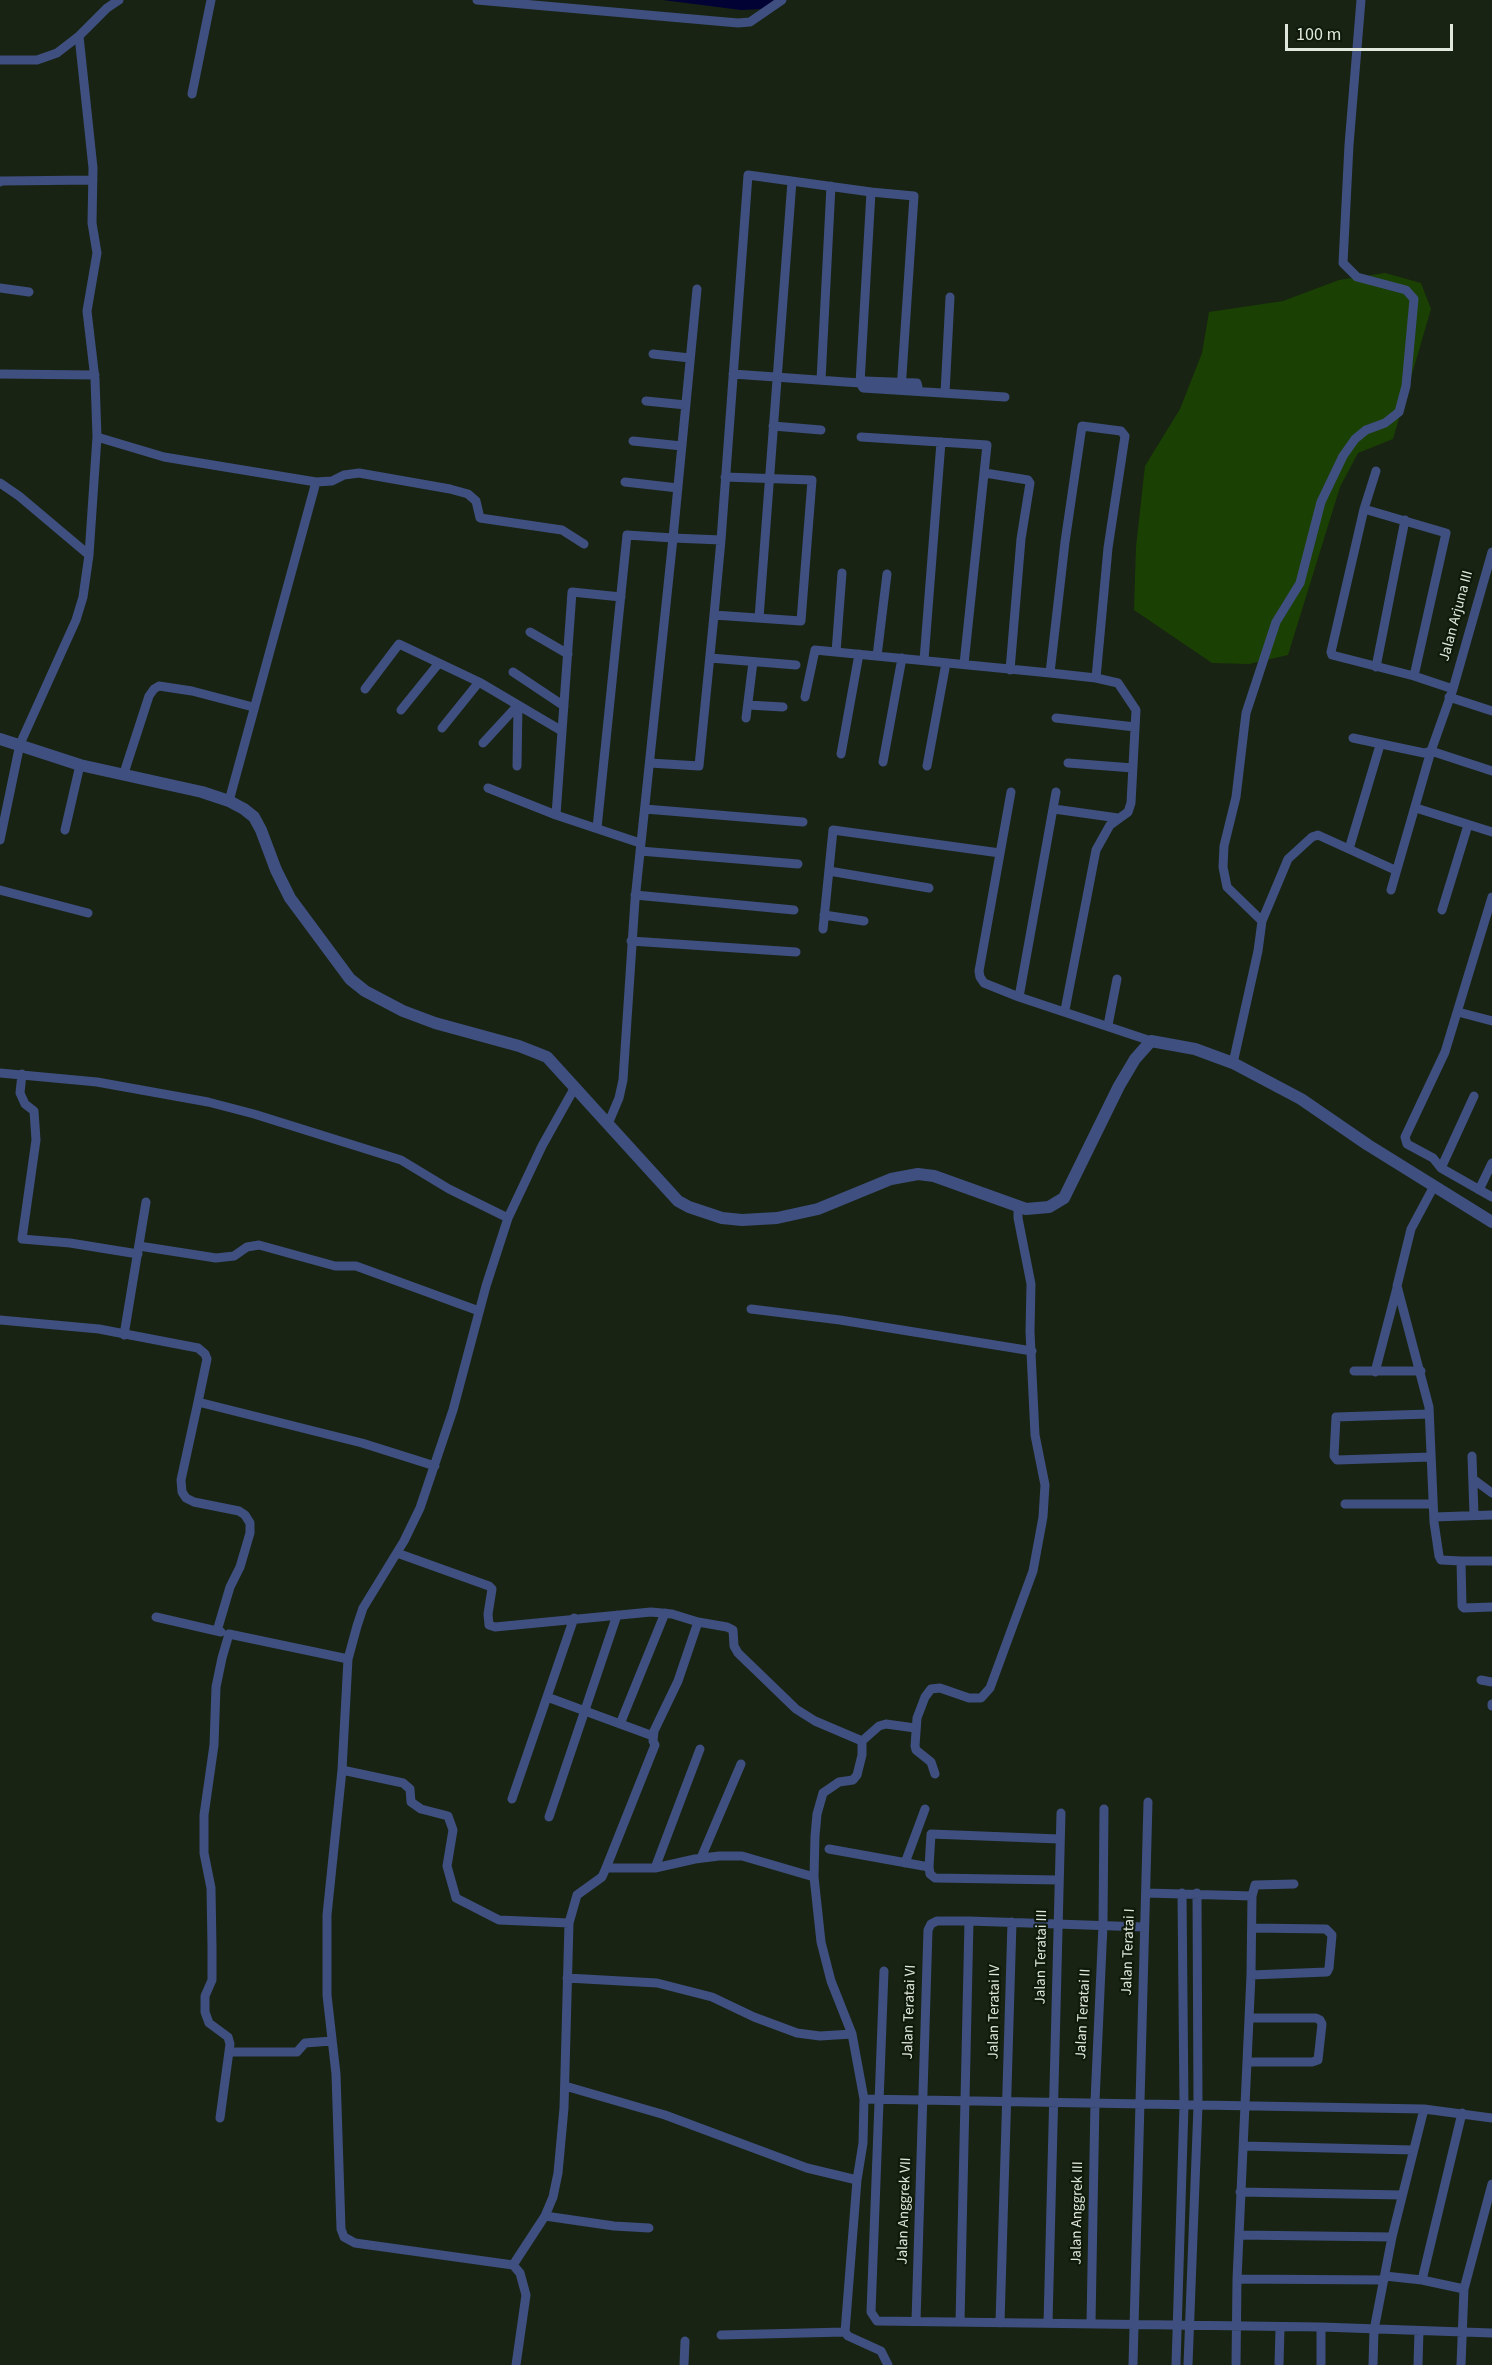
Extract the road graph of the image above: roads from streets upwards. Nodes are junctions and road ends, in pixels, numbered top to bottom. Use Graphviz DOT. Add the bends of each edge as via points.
graph roads {
  1 [pos="119,0"];
  2 [pos="211,0"];
  3 [pos="477,0"];
  4 [pos="782,0"];
  5 [pos="1361,0"];
  6 [pos="79,36"];
  7 [pos="0,60"];
  8 [pos="192,94"];
  9 [pos="93,180"];
  10 [pos="792,181"];
  11 [pos="0,182"];
  12 [pos="831,186"];
  13 [pos="871,192"];
  14 [pos="0,288"];
  15 [pos="697,289"];
  16 [pos="29,292"];
  17 [pos="950,297"];
  18 [pos="653,354"];
  19 [pos="690,358"];
  20 [pos="0,374"];
  21 [pos="733,374"];
  22 [pos="95,375"];
  23 [pos="777,377"];
  24 [pos="821,380"];
  25 [pos="860,383"];
  26 [pos="901,386"];
  27 [pos="945,393"];
  28 [pos="1005,397"];
  29 [pos="646,400"];
  30 [pos="686,405"];
  31 [pos="773,426"];
  32 [pos="821,430"];
  33 [pos="97,437"];
  34 [pos="861,437"];
  35 [pos="633,441"];
  36 [pos="941,442"];
  37 [pos="682,446"];
  38 [pos="1376,471"];
  39 [pos="985,473"];
  40 [pos="725,477"];
  41 [pos="769,478"];
  42 [pos="316,482"];
  43 [pos="625,482"];
  44 [pos="0,483"];
  45 [pos="678,488"];
  46 [pos="1364,509"];
  47 [pos="1405,520"];
  48 [pos="674,538"];
  49 [pos="721,540"];
  50 [pos="584,544"];
  51 [pos="1492,552"];
  52 [pos="89,555"];
  53 [pos="842,573"];
  54 [pos="887,574"];
  55 [pos="621,597"];
  56 [pos="714,615"];
  57 [pos="759,618"];
  58 [pos="530,632"];
  59 [pos="836,652"];
  60 [pos="568,654"];
  61 [pos="859,654"];
  62 [pos="878,656"];
  63 [pos="710,658"];
  64 [pos="902,658"];
  65 [pos="924,660"];
  66 [pos="753,662"];
  67 [pos="439,663"];
  68 [pos="946,663"];
  69 [pos="964,664"];
  70 [pos="796,665"];
  71 [pos="1376,667"];
  72 [pos="1010,670"];
  73 [pos="513,672"];
  74 [pos="1050,673"];
  75 [pos="1414,676"];
  76 [pos="1096,678"];
  77 [pos="479,682"];
  78 [pos="364,689"];
  79 [pos="1451,693"];
  80 [pos="804,697"];
  81 [pos="518,705"];
  82 [pos="748,705"];
  83 [pos="564,706"];
  84 [pos="253,707"];
  85 [pos="783,707"];
  86 [pos="401,710"];
  87 [pos="1492,711"];
  88 [pos="746,718"];
  89 [pos="1056,718"];
  90 [pos="498,726"];
  91 [pos="1135,727"];
  92 [pos="442,728"];
  93 [pos="562,731"];
  94 [pos="518,736"];
  95 [pos="1353,738"];
  96 [pos="0,739"];
  97 [pos="483,743"];
  98 [pos="20,744"];
  99 [pos="1380,745"];
  100 [pos="1431,751"];
  101 [pos="841,754"];
  102 [pos="883,762"];
  103 [pos="650,763"];
  104 [pos="1068,763"];
  105 [pos="80,765"];
  106 [pos="517,766"];
  107 [pos="927,766"];
  108 [pos="1133,768"];
  109 [pos="1492,771"];
  110 [pos="124,773"];
  111 [pos="488,788"];
  112 [pos="1011,792"];
  113 [pos="1056,792"];
  114 [pos="229,801"];
  115 [pos="645,808"];
  116 [pos="1416,808"];
  117 [pos="1054,809"];
  118 [pos="556,815"];
  119 [pos="1118,818"];
  120 [pos="802,822"];
  121 [pos="1468,825"];
  122 [pos="597,828"];
  123 [pos="65,830"];
  124 [pos="1492,832"];
  125 [pos="0,840"];
  126 [pos="640,847"];
  127 [pos="1349,849"];
  128 [pos="1000,853"];
  129 [pos="798,864"];
  130 [pos="1395,870"];
  131 [pos="829,871"];
  132 [pos="929,888"];
  133 [pos="0,890"];
  134 [pos="1390,890"];
  135 [pos="635,895"];
  136 [pos="1492,897"];
  137 [pos="794,910"];
  138 [pos="1442,910"];
  139 [pos="88,913"];
  140 [pos="824,915"];
  141 [pos="864,921"];
  142 [pos="1262,921"];
  143 [pos="823,929"];
  144 [pos="631,940"];
  145 [pos="796,952"];
  146 [pos="1116,979"];
  147 [pos="1019,997"];
  148 [pos="1065,1010"];
  149 [pos="1458,1011"];
  150 [pos="1492,1021"];
  151 [pos="1108,1025"];
  152 [pos="1151,1041"];
  153 [pos="1233,1063"];
  154 [pos="0,1073"];
  155 [pos="22,1074"];
  156 [pos="575,1087"];
  157 [pos="1474,1096"];
  158 [pos="608,1124"];
  159 [pos="1492,1163"];
  160 [pos="1441,1168"];
  161 [pos="1434,1186"];
  162 [pos="1479,1190"];
  163 [pos="1492,1197"];
  164 [pos="146,1202"];
  165 [pos="1018,1205"];
  166 [pos="508,1218"];
  167 [pos="1492,1221"];
  168 [pos="139,1250"];
  169 [pos="1397,1286"];
  170 [pos="751,1309"];
  171 [pos="479,1311"];
  172 [pos="0,1320"];
  173 [pos="124,1335"];
  174 [pos="1032,1351"];
  175 [pos="1354,1371"];
  176 [pos="1421,1371"];
  177 [pos="1375,1372"];
  178 [pos="198,1402"];
  179 [pos="1429,1414"];
  180 [pos="1472,1456"];
  181 [pos="1431,1457"];
  182 [pos="435,1466"];
  183 [pos="1473,1479"];
  184 [pos="1492,1493"];
  185 [pos="1346,1504"];
  186 [pos="1433,1504"];
  187 [pos="1474,1515"];
  188 [pos="1492,1515"];
  189 [pos="1434,1517"];
  190 [pos="397,1553"];
  191 [pos="1492,1560"];
  192 [pos="1461,1561"];
  193 [pos="1492,1607"];
  194 [pos="665,1613"];
  195 [pos="617,1615"];
  196 [pos="156,1617"];
  197 [pos="574,1618"];
  198 [pos="698,1622"];
  199 [pos="217,1631"];
  200 [pos="229,1634"];
  201 [pos="348,1659"];
  202 [pos="1481,1680"];
  203 [pos="1492,1682"];
  204 [pos="547,1697"];
  205 [pos="585,1711"];
  206 [pos="620,1724"];
  207 [pos="915,1728"];
  208 [pos="653,1736"];
  209 [pos="862,1741"];
  210 [pos="700,1749"];
  211 [pos="741,1764"];
  212 [pos="342,1770"];
  213 [pos="935,1774"];
  214 [pos="512,1799"];
  215 [pos="1148,1802"];
  216 [pos="925,1809"];
  217 [pos="1104,1809"];
  218 [pos="1061,1813"];
  219 [pos="549,1817"];
  220 [pos="917,1833"];
  221 [pos="930,1834"];
  222 [pos="1059,1839"];
  223 [pos="829,1849"];
  224 [pos="701,1858"];
  225 [pos="905,1863"];
  226 [pos="928,1867"];
  227 [pos="606,1868"];
  228 [pos="655,1869"];
  229 [pos="814,1877"];
  230 [pos="1058,1880"];
  231 [pos="1294,1884"];
  232 [pos="1147,1893"];
  233 [pos="1182,1893"];
  234 [pos="1197,1893"];
  235 [pos="1252,1896"];
  236 [pos="969,1921"];
  237 [pos="1012,1922"];
  238 [pos="569,1923"];
  239 [pos="1058,1924"];
  240 [pos="1103,1925"];
  241 [pos="1144,1927"];
  242 [pos="1252,1928"];
  243 [pos="884,1971"];
  244 [pos="1251,1975"];
  245 [pos="567,1978"];
  246 [pos="1249,2018"];
  247 [pos="852,2034"];
  248 [pos="332,2041"];
  249 [pos="229,2052"];
  250 [pos="1246,2062"];
  251 [pos="565,2086"];
  252 [pos="864,2099"];
  253 [pos="881,2101"];
  254 [pos="923,2101"];
  255 [pos="965,2102"];
  256 [pos="1008,2102"];
  257 [pos="1053,2103"];
  258 [pos="1139,2103"];
  259 [pos="1095,2104"];
  260 [pos="1184,2106"];
  261 [pos="1198,2106"];
  262 [pos="1244,2106"];
  263 [pos="1424,2109"];
  264 [pos="1462,2114"];
  265 [pos="220,2118"];
  266 [pos="1492,2118"];
  267 [pos="1243,2146"];
  268 [pos="1413,2150"];
  269 [pos="857,2180"];
  270 [pos="1492,2184"];
  271 [pos="1240,2192"];
  272 [pos="1402,2195"];
  273 [pos="545,2216"];
  274 [pos="649,2228"];
  275 [pos="1239,2235"];
  276 [pos="1392,2237"];
  277 [pos="513,2265"];
  278 [pos="1384,2278"];
  279 [pos="1237,2279"];
  280 [pos="1422,2280"];
  281 [pos="1464,2289"];
  282 [pos="916,2321"];
  283 [pos="960,2322"];
  284 [pos="1000,2323"];
  285 [pos="1048,2323"];
  286 [pos="1091,2323"];
  287 [pos="1135,2325"];
  288 [pos="1189,2325"];
  289 [pos="1178,2326"];
  290 [pos="1236,2326"];
  291 [pos="1321,2327"];
  292 [pos="1280,2328"];
  293 [pos="1374,2330"];
  294 [pos="1419,2331"];
  295 [pos="845,2332"];
  296 [pos="1462,2332"];
  297 [pos="1492,2333"];
  298 [pos="721,2335"];
  299 [pos="685,2341"];
  300 [pos="516,2365"];
  301 [pos="684,2365"];
  302 [pos="888,2365"];
  303 [pos="1133,2365"];
  304 [pos="1176,2365"];
  305 [pos="1188,2365"];
  306 [pos="1236,2365"];
  307 [pos="1279,2365"];
  308 [pos="1322,2365"];
  309 [pos="1373,2365"];
  310 [pos="1418,2365"];
  311 [pos="1461,2365"];
  1 -- 6 [label="street"];
  2 -- 8 [label="street"];
  3 -- 4 [label="street" via="738,23 750,22"];
  5 -- 142 [label="street" via="1343,264 1357,277 1406,290 1414,299 1407,376 1399,412 1355,439 1321,502 1300,583 1276,622 1246,713 1223,867 1227,887"];
  6 -- 7 [label="street" via="46,58"];
  6 -- 9 [label="street"];
  9 -- 11 [label="street"];
  9 -- 22 [label="street" via="92,224 97,253 87,311"];
  10 -- 12 [label="street"];
  10 -- 21 [label="street" via="748,176"];
  10 -- 23 [label="street"];
  12 -- 13 [label="street"];
  12 -- 24 [label="street"];
  13 -- 25 [label="street"];
  13 -- 26 [label="street" via="914,196"];
  14 -- 16 [label="street"];
  15 -- 19 [label="street"];
  17 -- 27 [label="street"];
  18 -- 19 [label="street"];
  19 -- 30 [label="street"];
  20 -- 22 [label="street"];
  21 -- 23 [label="street"];
  21 -- 40 [label="street"];
  22 -- 33 [label="street"];
  23 -- 24 [label="street"];
  23 -- 31 [label="street"];
  24 -- 25 [label="street"];
  25 -- 26 [label="street"];
  26 -- 27 [label="street" via="917,383 919,391"];
  27 -- 28 [label="street"];
  29 -- 30 [label="street"];
  30 -- 37 [label="street"];
  31 -- 32 [label="street"];
  31 -- 41 [label="street"];
  33 -- 42 [label="street" via="164,457"];
  33 -- 52 [label="street"];
  34 -- 36 [label="street"];
  35 -- 37 [label="street"];
  36 -- 39 [label="street" via="987,445"];
  36 -- 65 [label="street"];
  37 -- 45 [label="street"];
  38 -- 46 [label="street"];
  39 -- 69 [label="street"];
  39 -- 72 [label="street" via="1030,483"];
  40 -- 41 [label="street"];
  40 -- 49 [label="street"];
  41 -- 57 [label="street"];
  41 -- 57 [label="street" via="812,480 801,621"];
  42 -- 50 [label="street" via="359,473 450,489 468,494 476,501 480,518 562,530"];
  42 -- 84 [label="street"];
  43 -- 45 [label="street"];
  44 -- 52 [label="street"];
  45 -- 48 [label="street"];
  46 -- 47 [label="street"];
  46 -- 71 [label="street" via="1331,652 1332,656"];
  47 -- 71 [label="street"];
  47 -- 75 [label="street" via="1446,533"];
  48 -- 49 [label="street"];
  48 -- 55 [label="street" via="627,535"];
  48 -- 103 [label="street"];
  49 -- 56 [label="street"];
  51 -- 79 [label="street, Jalan Arjuna III"];
  52 -- 98 [label="street" via="76,620"];
  53 -- 59 [label="street"];
  54 -- 62 [label="street"];
  55 -- 60 [label="street" via="572,592"];
  55 -- 122 [label="street"];
  56 -- 57 [label="street"];
  56 -- 63 [label="street"];
  58 -- 60 [label="street"];
  59 -- 61 [label="street"];
  59 -- 80 [label="street" via="815,650"];
  60 -- 83 [label="street"];
  61 -- 62 [label="street"];
  61 -- 101 [label="street"];
  62 -- 64 [label="street"];
  63 -- 66 [label="street"];
  63 -- 103 [label="street" via="699,766"];
  64 -- 65 [label="street"];
  64 -- 102 [label="street"];
  65 -- 68 [label="street"];
  66 -- 70 [label="street"];
  66 -- 82 [label="street"];
  67 -- 77 [label="street"];
  67 -- 78 [label="street" via="399,644"];
  67 -- 86 [label="street"];
  68 -- 69 [label="street"];
  68 -- 107 [label="street"];
  69 -- 72 [label="street"];
  71 -- 75 [label="street"];
  72 -- 74 [label="street"];
  73 -- 83 [label="street"];
  74 -- 76 [label="street"];
  74 -- 76 [label="street" via="1082,426 1121,431 1125,436 1108,548"];
  75 -- 79 [label="street"];
  76 -- 91 [label="street" via="1118,683 1136,710"];
  77 -- 81 [label="street"];
  77 -- 92 [label="street"];
  79 -- 87 [label="street"];
  79 -- 100 [label="street, Jalan Arjuna III"];
  81 -- 90 [label="street"];
  81 -- 93 [label="street"];
  81 -- 94 [label="street"];
  82 -- 85 [label="street"];
  82 -- 88 [label="street"];
  83 -- 93 [label="street"];
  84 -- 110 [label="street" via="159,686 149,696"];
  84 -- 114 [label="street"];
  89 -- 91 [label="street"];
  90 -- 94 [label="street"];
  90 -- 97 [label="street"];
  91 -- 108 [label="street"];
  93 -- 118 [label="street"];
  94 -- 106 [label="street"];
  95 -- 99 [label="street"];
  96 -- 98 [label="street"];
  98 -- 105 [label="street"];
  98 -- 125 [label="street"];
  99 -- 100 [label="street"];
  99 -- 127 [label="street"];
  100 -- 109 [label="street"];
  100 -- 116 [label="street, Jalan Arjuna III"];
  103 -- 115 [label="street"];
  104 -- 108 [label="street"];
  105 -- 110 [label="street"];
  105 -- 123 [label="street"];
  108 -- 119 [label="street" via="1130,807"];
  110 -- 114 [label="street"];
  111 -- 118 [label="street"];
  112 -- 128 [label="street"];
  113 -- 117 [label="street"];
  114 -- 156 [label="street" via="254,817 290,898 334,959 364,991 435,1023 547,1056"];
  115 -- 120 [label="street"];
  115 -- 126 [label="street"];
  116 -- 121 [label="street"];
  116 -- 130 [label="street, Jalan Arjuna III"];
  117 -- 119 [label="street"];
  117 -- 147 [label="street"];
  118 -- 122 [label="street"];
  119 -- 148 [label="street" via="1100,840 1092,862"];
  121 -- 124 [label="street"];
  121 -- 138 [label="street"];
  122 -- 126 [label="street"];
  126 -- 129 [label="street"];
  126 -- 135 [label="street"];
  127 -- 130 [label="street"];
  127 -- 142 [label="street" via="1318,835 1312,837 1288,859"];
  128 -- 131 [label="street" via="833,830"];
  128 -- 147 [label="street" via="979,970 984,983"];
  130 -- 134 [label="street, Jalan Arjuna III"];
  131 -- 132 [label="street"];
  131 -- 140 [label="street"];
  133 -- 139 [label="street"];
  135 -- 137 [label="street"];
  135 -- 144 [label="street"];
  136 -- 149 [label="street"];
  140 -- 141 [label="street"];
  140 -- 143 [label="street"];
  142 -- 153 [label="street"];
  144 -- 145 [label="street"];
  144 -- 158 [label="street" via="623,1080"];
  146 -- 151 [label="street"];
  147 -- 148 [label="street"];
  148 -- 151 [label="street"];
  149 -- 150 [label="street"];
  149 -- 160 [label="street" via="1445,1052 1405,1137 1407,1144 1433,1158"];
  151 -- 152 [label="street"];
  152 -- 153 [label="street" via="1195,1048"];
  152 -- 165 [label="street" via="1134,1059 1119,1086 1064,1198 1042,1209"];
  153 -- 161 [label="street" via="1301,1099"];
  154 -- 155 [label="street"];
  155 -- 166 [label="street" via="98,1082 254,1114 401,1160"];
  155 -- 168 [label="street" via="20,1093 33,1111 36,1140 22,1239"];
  156 -- 158 [label="street"];
  156 -- 166 [label="street"];
  157 -- 160 [label="street"];
  158 -- 165 [label="street" via="678,1201 722,1218 777,1218 818,1209 891,1179 918,1174"];
  159 -- 162 [label="street"];
  160 -- 162 [label="street"];
  161 -- 167 [label="street"];
  161 -- 169 [label="street" via="1411,1228"];
  162 -- 163 [label="street"];
  164 -- 168 [label="street"];
  165 -- 174 [label="street" via="1031,1284"];
  166 -- 171 [label="street"];
  168 -- 171 [label="street" via="216,1258 231,1257 247,1246 259,1245 335,1266 356,1266"];
  168 -- 173 [label="street"];
  169 -- 176 [label="street"];
  169 -- 177 [label="street"];
  170 -- 174 [label="street"];
  171 -- 182 [label="street"];
  172 -- 173 [label="street"];
  173 -- 178 [label="street" via="193,1347 205,1354"];
  174 -- 207 [label="street" via="1036,1446 1045,1485 1033,1571 990,1688 981,1698 931,1689"];
  175 -- 177 [label="street"];
  176 -- 177 [label="street"];
  176 -- 179 [label="street"];
  178 -- 182 [label="street" via="362,1443"];
  178 -- 199 [label="street" via="181,1480 182,1492 194,1502 239,1511 250,1523 240,1567 227,1594"];
  179 -- 181 [label="street"];
  179 -- 181 [label="street" via="1336,1416 1334,1456 1337,1460"];
  180 -- 183 [label="street"];
  181 -- 186 [label="street"];
  182 -- 190 [label="street" via="420,1508"];
  183 -- 184 [label="street"];
  183 -- 187 [label="street"];
  185 -- 186 [label="street"];
  186 -- 189 [label="street"];
  187 -- 188 [label="street"];
  187 -- 189 [label="street"];
  189 -- 192 [label="street" via="1441,1560"];
  190 -- 197 [label="street" via="489,1586 489,1625"];
  190 -- 201 [label="street" via="363,1608"];
  191 -- 192 [label="street"];
  192 -- 193 [label="street" via="1461,1606"];
  194 -- 195 [label="street"];
  194 -- 198 [label="street"];
  194 -- 206 [label="street"];
  195 -- 197 [label="street"];
  195 -- 205 [label="street"];
  196 -- 199 [label="street"];
  197 -- 204 [label="street"];
  198 -- 208 [label="street" via="678,1681"];
  198 -- 209 [label="street" via="731,1628 738,1653 796,1709"];
  199 -- 200 [label="street"];
  200 -- 201 [label="street"];
  200 -- 249 [label="street" via="216,1687 214,1745 204,1815 213,1947 212,1980 204,2001 209,2023 229,2040"];
  201 -- 212 [label="street"];
  202 -- 203 [label="street"];
  204 -- 205 [label="street"];
  204 -- 214 [label="street"];
  205 -- 206 [label="street"];
  205 -- 219 [label="street"];
  206 -- 208 [label="street"];
  207 -- 209 [label="street" via="886,1724"];
  207 -- 213 [label="street" via="916,1750 931,1762"];
  208 -- 227 [label="street" via="655,1745"];
  209 -- 229 [label="street" via="857,1775 828,1788 820,1798"];
  210 -- 228 [label="street"];
  211 -- 224 [label="street"];
  212 -- 238 [label="street" via="403,1783 410,1789 411,1802 421,1809 448,1816 453,1830 447,1866 456,1898 499,1920"];
  212 -- 248 [label="street" via="327,1915 327,1995"];
  215 -- 232 [label="street, Jalan Teratai I"];
  216 -- 220 [label="street"];
  217 -- 240 [label="street, Jalan Teratai II"];
  218 -- 222 [label="street, Jalan Teratai III"];
  220 -- 221 [label="street"];
  220 -- 225 [label="street"];
  221 -- 222 [label="street"];
  221 -- 226 [label="street"];
  222 -- 230 [label="street, Jalan Teratai III"];
  223 -- 225 [label="street"];
  224 -- 228 [label="street"];
  224 -- 229 [label="street" via="742,1856"];
  225 -- 226 [label="street"];
  226 -- 230 [label="street" via="935,1878"];
  227 -- 228 [label="street"];
  227 -- 238 [label="street" via="602,1877 577,1895"];
  229 -- 247 [label="street" via="821,1942"];
  230 -- 239 [label="street, Jalan Teratai III"];
  231 -- 235 [label="street" via="1254,1885"];
  232 -- 233 [label="street"];
  232 -- 241 [label="street, Jalan Teratai I"];
  233 -- 234 [label="street"];
  233 -- 260 [label="street"];
  234 -- 235 [label="street"];
  234 -- 261 [label="street"];
  235 -- 242 [label="street"];
  236 -- 237 [label="street"];
  236 -- 254 [label="street, Jalan Teratai VI" via="938,1921 928,1930"];
  236 -- 255 [label="street"];
  237 -- 239 [label="street"];
  237 -- 256 [label="street, Jalan Teratai IV"];
  238 -- 245 [label="street"];
  239 -- 240 [label="street"];
  239 -- 257 [label="street, Jalan Teratai III"];
  240 -- 241 [label="street"];
  240 -- 259 [label="street, Jalan Teratai II"];
  241 -- 258 [label="street, Jalan Teratai I"];
  242 -- 244 [label="street"];
  242 -- 244 [label="street" via="1326,1929 1332,1935 1327,1972"];
  243 -- 253 [label="street"];
  244 -- 246 [label="street"];
  245 -- 247 [label="street" via="657,1983 712,1997 797,2033"];
  245 -- 251 [label="street"];
  246 -- 250 [label="street"];
  246 -- 250 [label="street" via="1316,2018 1322,2024 1318,2060"];
  247 -- 252 [label="street"];
  248 -- 249 [label="street" via="305,2043 297,2052"];
  248 -- 277 [label="street" via="344,2237 355,2243"];
  249 -- 265 [label="street"];
  250 -- 262 [label="street"];
  251 -- 269 [label="street" via="665,2115 807,2168"];
  251 -- 273 [label="street" via="558,2173"];
  252 -- 253 [label="street"];
  252 -- 269 [label="street"];
  253 -- 254 [label="street"];
  253 -- 282 [label="street" via="871,2312 881,2322"];
  254 -- 255 [label="street"];
  254 -- 282 [label="street, Jalan Anggrek VII"];
  255 -- 256 [label="street"];
  255 -- 283 [label="street"];
  256 -- 257 [label="street"];
  256 -- 284 [label="street, Jalan Teratai IV"];
  257 -- 259 [label="street"];
  257 -- 285 [label="street, Jalan Teratai III"];
  258 -- 259 [label="street"];
  258 -- 260 [label="street"];
  258 -- 287 [label="street, Jalan Teratai I"];
  259 -- 286 [label="street, Jalan Anggrek III"];
  260 -- 261 [label="street"];
  260 -- 289 [label="street"];
  261 -- 262 [label="street"];
  261 -- 288 [label="street"];
  262 -- 263 [label="street"];
  262 -- 267 [label="street"];
  263 -- 264 [label="street"];
  263 -- 268 [label="street"];
  264 -- 266 [label="street"];
  264 -- 280 [label="street"];
  267 -- 268 [label="street"];
  267 -- 271 [label="street"];
  268 -- 272 [label="street"];
  269 -- 295 [label="street"];
  270 -- 281 [label="street"];
  271 -- 272 [label="street"];
  271 -- 275 [label="street"];
  272 -- 276 [label="street"];
  273 -- 274 [label="street"];
  273 -- 277 [label="street"];
  275 -- 276 [label="street"];
  275 -- 279 [label="street"];
  276 -- 278 [label="street"];
  277 -- 300 [label="street" via="520,2273 526,2295"];
  278 -- 279 [label="street"];
  278 -- 280 [label="street"];
  278 -- 293 [label="street"];
  279 -- 290 [label="street"];
  280 -- 281 [label="street"];
  281 -- 296 [label="street"];
  282 -- 283 [label="street"];
  283 -- 284 [label="street"];
  284 -- 285 [label="street"];
  285 -- 286 [label="street"];
  286 -- 287 [label="street"];
  287 -- 289 [label="street"];
  287 -- 303 [label="street, Jalan Teratai I"];
  288 -- 289 [label="street"];
  288 -- 290 [label="street"];
  288 -- 305 [label="street"];
  289 -- 304 [label="street"];
  290 -- 292 [label="street"];
  290 -- 306 [label="street"];
  291 -- 292 [label="street"];
  291 -- 293 [label="street"];
  291 -- 308 [label="street"];
  292 -- 307 [label="street"];
  293 -- 294 [label="street"];
  293 -- 309 [label="street"];
  294 -- 296 [label="street"];
  294 -- 310 [label="street"];
  295 -- 298 [label="street"];
  295 -- 302 [label="street" via="881,2351"];
  296 -- 297 [label="street"];
  296 -- 311 [label="street"];
  299 -- 301 [label="street"];
}
